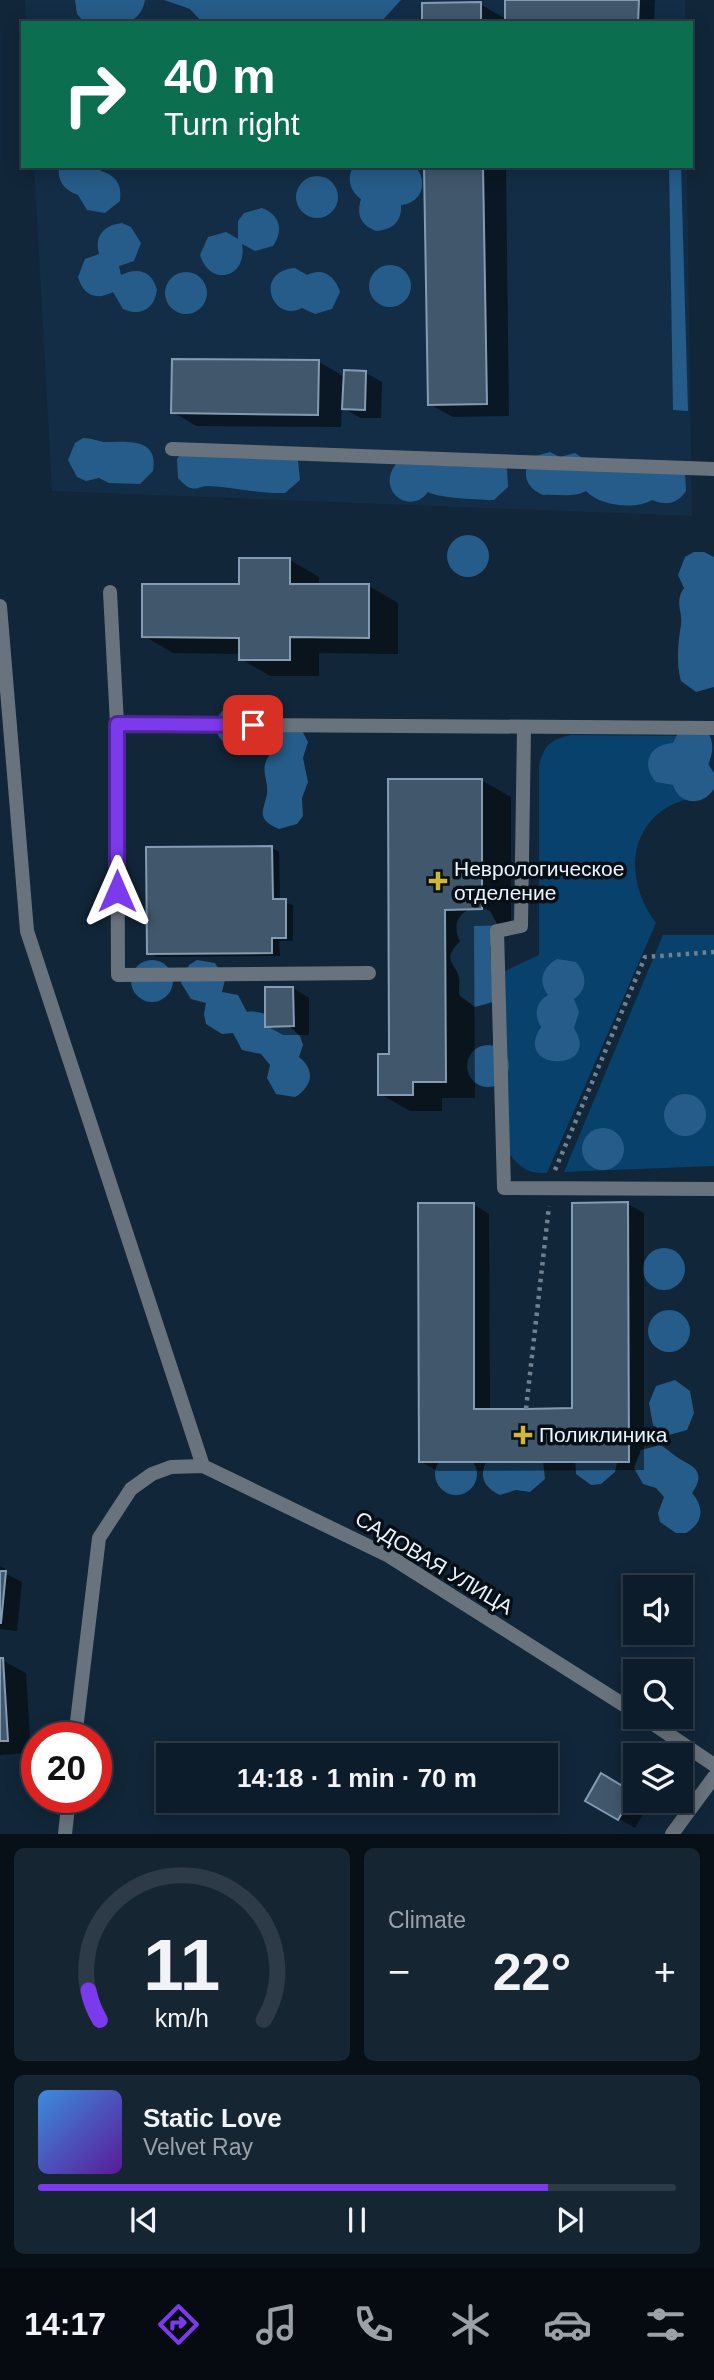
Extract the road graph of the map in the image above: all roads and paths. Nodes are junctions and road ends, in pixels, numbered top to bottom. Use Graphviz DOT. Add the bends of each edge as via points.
graph roads {
  1 [pos="172,449"];
  2 [pos="714,469"];
  3 [pos="110,592"];
  4 [pos="0,606"];
  5 [pos="117,724"];
  6 [pos="524,728"];
  7 [pos="714,728"];
  8 [pos="714,952"];
  9 [pos="369,973"];
  10 [pos="551,1188"];
  11 [pos="714,1189"];
  12 [pos="526,1409"];
  13 [pos="203,1466"];
  14 [pos="623,1704"];
  15 [pos="77,1722"];
  16 [pos="661,1729"];
  17 [pos="714,1765"];
  18 [pos="714,1777"];
  19 [pos="67,1813"];
  20 [pos="65,1834"];
  21 [pos="673,1834"];
  1 -- 2 [label="street"];
  3 -- 5 [label="street"];
  4 -- 13 [label="street" via="27,931"];
  5 -- 6 [label="street"];
  5 -- 9 [label="street" via="118,975"];
  6 -- 7 [label="street"];
  6 -- 10 [label="street" via="522,926 497,931 504,1188"];
  8 -- 10 [label="path" via="645,957"];
  10 -- 11 [label="street"];
  10 -- 12 [label="path"];
  13 -- 14 [label="street, САДОВАЯ УЛИЦА" via="389,1556"];
  13 -- 15 [label="street" via="171,1467 152,1474 131,1489 99,1538"];
  16 -- 17 [label="street"];
  18 -- 21 [label="street"];
  19 -- 20 [label="street"];
}
